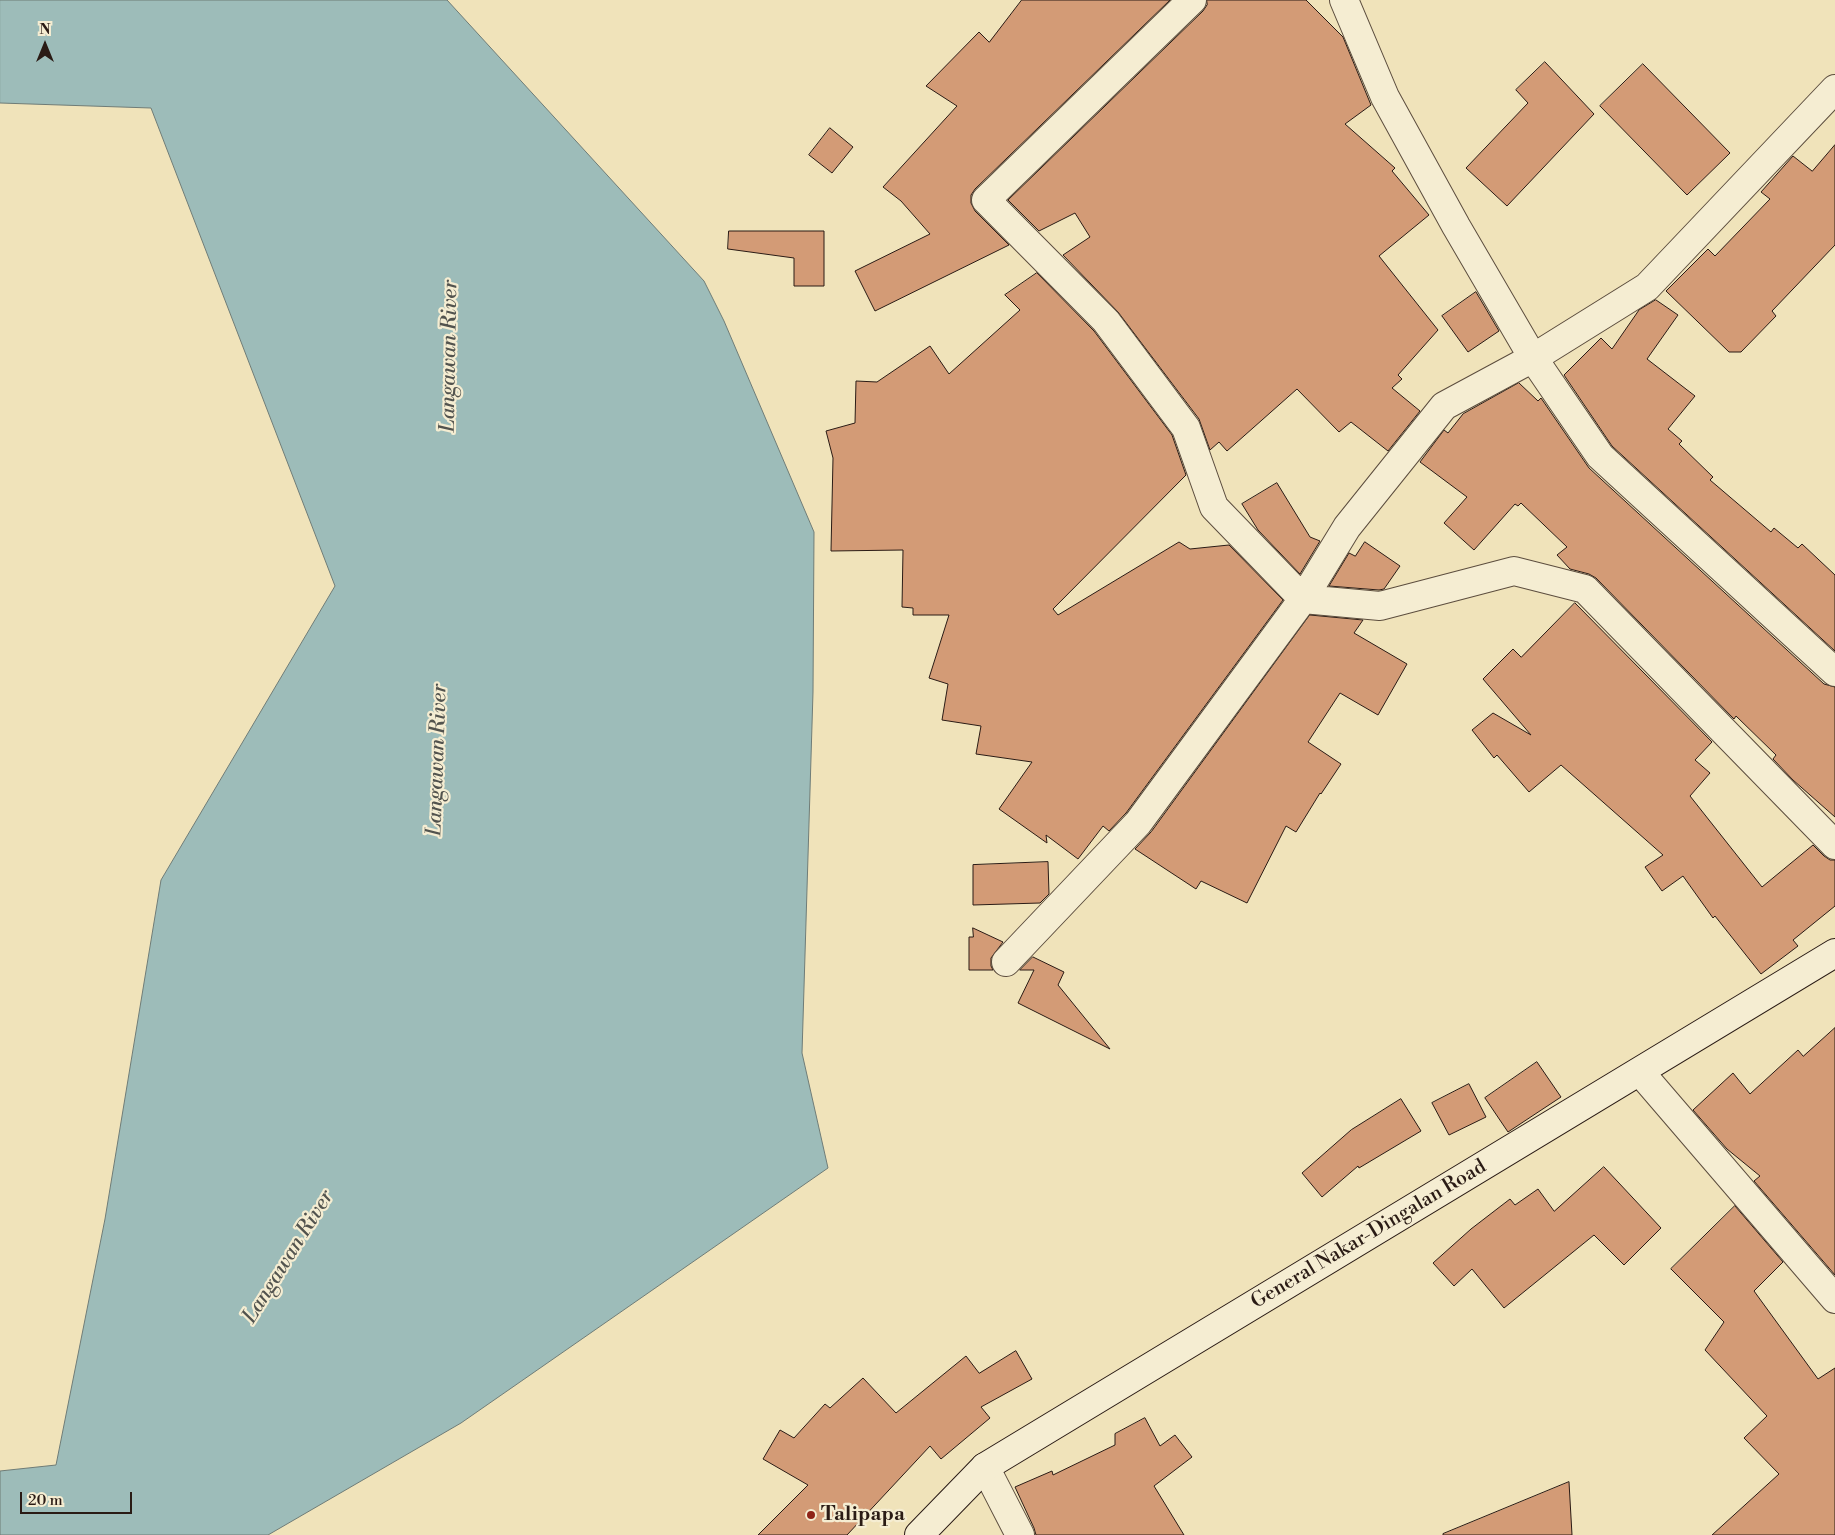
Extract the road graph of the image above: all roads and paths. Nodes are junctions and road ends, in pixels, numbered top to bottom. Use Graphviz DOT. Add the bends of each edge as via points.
graph roads {
  1 [pos="1192,0"];
  2 [pos="1344,0"];
  3 [pos="1835,89"];
  4 [pos="1533,358"];
  5 [pos="1303,599"];
  6 [pos="1835,672"];
  7 [pos="1835,845"];
  8 [pos="1835,953"];
  9 [pos="1006,962"];
  10 [pos="1640,1072"];
  11 [pos="1835,1299"];
  12 [pos="985,1467"];
  13 [pos="919,1535"];
  14 [pos="1020,1535"];
  1 -- 5 [label="street" via="986,200 1106,322 1186,428 1214,507"];
  2 -- 4 [label="street" via="1385,98"];
  3 -- 4 [label="street" via="1647,287"];
  4 -- 5 [label="street" via="1444,406 1347,527"];
  4 -- 6 [label="street" via="1600,456"];
  5 -- 7 [label="street" via="1380,606 1514,572 1585,590"];
  5 -- 9 [label="street" via="1138,823"];
  8 -- 10 [label="street, General Nakar-Dingalan Road"];
  10 -- 11 [label="street"];
  10 -- 12 [label="street, General Nakar-Dingalan Road"];
  12 -- 13 [label="street, General Nakar-Dingalan Road"];
  12 -- 14 [label="street"];
}
